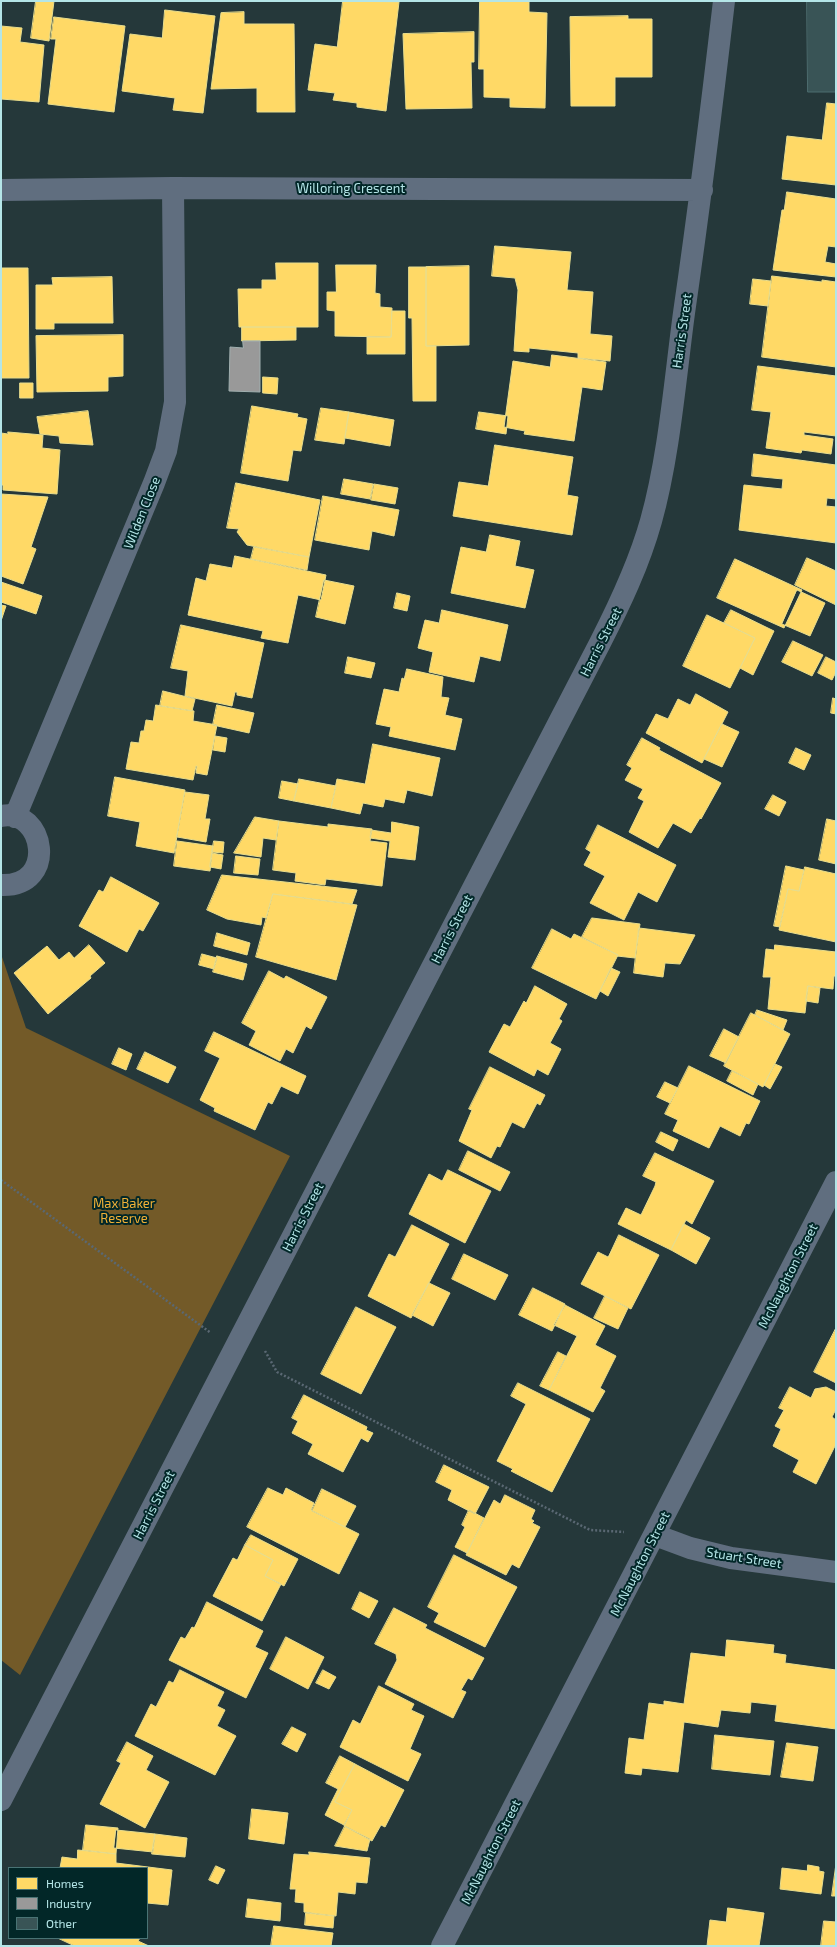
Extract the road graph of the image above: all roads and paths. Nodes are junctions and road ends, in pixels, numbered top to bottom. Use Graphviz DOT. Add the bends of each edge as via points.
graph roads {
  1 [pos="724,1"];
  2 [pos="173,188"];
  3 [pos="1,190"];
  4 [pos="702,190"];
  5 [pos="8,817"];
  6 [pos="1,886"];
  7 [pos="1,1180"];
  8 [pos="836,1182"];
  9 [pos="216,1337"];
  10 [pos="264,1351"];
  11 [pos="655,1535"];
  12 [pos="836,1572"];
  13 [pos="1,1800"];
  14 [pos="442,1946"];
  1 -- 4 [label="street, Harris Street"];
  2 -- 3 [label="street, Willoring Crescent"];
  2 -- 4 [label="street, Willoring Crescent"];
  2 -- 5 [label="street, Wilden Close" via="176,381 172,424 166,451"];
  4 -- 13 [label="street, Harris Street" via="664,458 651,520 623,598"];
  5 -- 6 [label="street, Wilden Close" via="26,823 34,831 39,842 40,854 37,865 30,875 21,882"];
  7 -- 9 [label="path"];
  8 -- 11 [label="street, McNaughton Street"];
  10 -- 11 [label="path" via="277,1372 590,1530"];
  11 -- 12 [label="street, Stuart Street" via="690,1548 731,1558"];
  11 -- 14 [label="street, McNaughton Street"];
}
